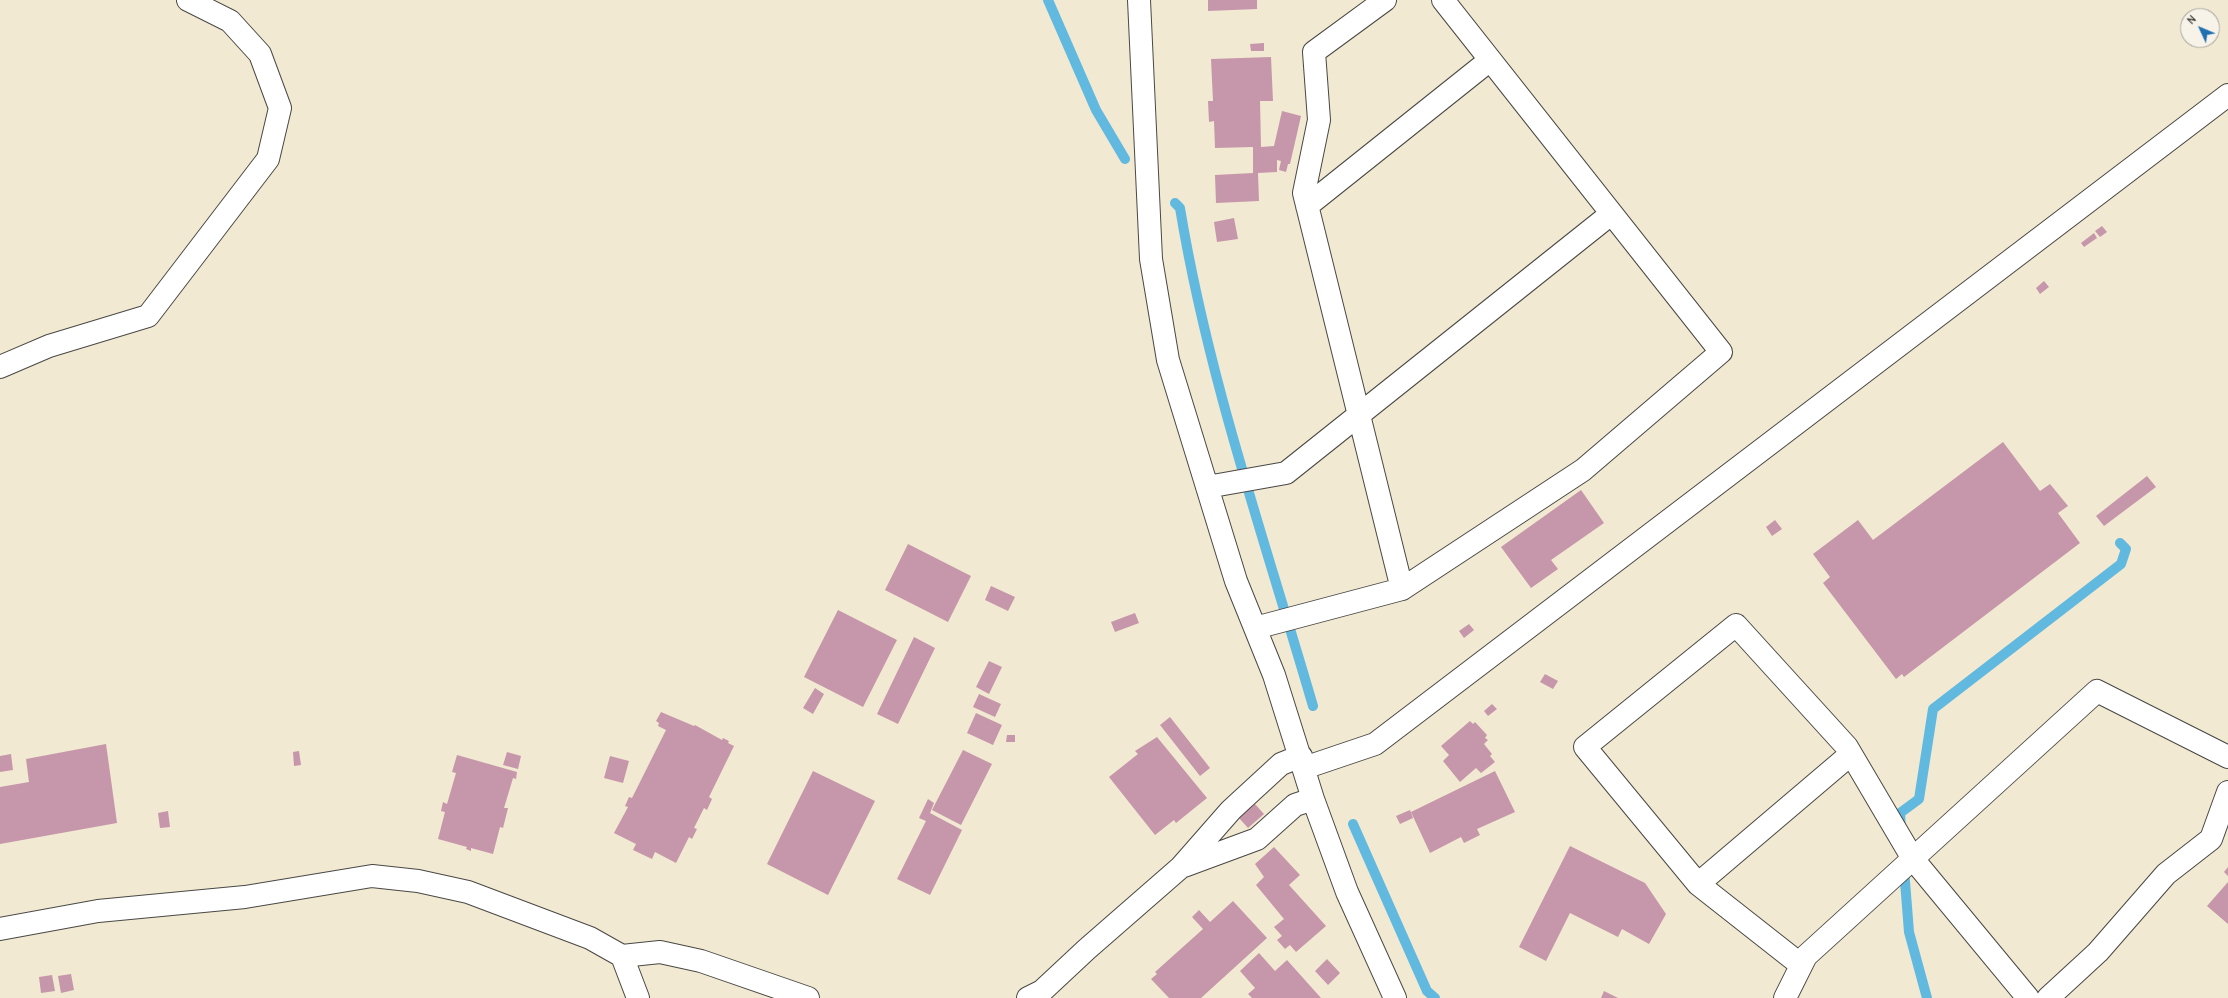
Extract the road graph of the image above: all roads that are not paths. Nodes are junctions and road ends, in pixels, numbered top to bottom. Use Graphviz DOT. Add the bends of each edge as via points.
graph roads {
  1 [pos="188,0"];
  2 [pos="1139,0"];
  3 [pos="1385,0"];
  4 [pos="1443,0"];
  5 [pos="1490,60"];
  6 [pos="2228,95"];
  7 [pos="1308,206"];
  8 [pos="1612,214"];
  9 [pos="0,367"];
  10 [pos="1359,414"];
  11 [pos="1207,487"];
  12 [pos="1402,589"];
  13 [pos="1255,628"];
  14 [pos="1851,754"];
  15 [pos="2228,757"];
  16 [pos="1302,762"];
  17 [pos="2228,792"];
  18 [pos="1313,799"];
  19 [pos="1913,859"];
  20 [pos="1181,867"];
  21 [pos="1698,884"];
  22 [pos="0,929"];
  23 [pos="622,956"];
  24 [pos="1801,965"];
  25 [pos="638,998"];
  26 [pos="808,998"];
  27 [pos="1028,998"];
  28 [pos="1395,998"];
  29 [pos="1785,998"];
  30 [pos="2028,998"];
  31 [pos="2048,998"];
  1 -- 9 [label="street" via="230,21 260,54 280,108 268,159 148,316 49,346"];
  2 -- 11 [label="street" via="1151,259 1168,360"];
  3 -- 7 [label="street" via="1314,52 1319,120 1304,193"];
  4 -- 5 [label="street"];
  5 -- 7 [label="street"];
  5 -- 8 [label="street"];
  6 -- 16 [label="street" via="1375,744"];
  7 -- 10 [label="street"];
  8 -- 10 [label="street"];
  8 -- 12 [label="street" via="1721,352 1583,470"];
  10 -- 11 [label="street" via="1286,473"];
  10 -- 12 [label="street"];
  11 -- 13 [label="street" via="1236,581"];
  12 -- 13 [label="street"];
  13 -- 16 [label="street" via="1274,675"];
  14 -- 19 [label="street"];
  14 -- 21 [label="street"];
  14 -- 21 [label="street" via="1736,625 1585,747"];
  15 -- 19 [label="street" via="2097,691"];
  16 -- 18 [label="street"];
  16 -- 20 [label="street" via="1281,764 1231,810"];
  17 -- 31 [label="street" via="2211,839 2166,874 2098,952"];
  18 -- 20 [label="street" via="1295,805 1257,840"];
  18 -- 28 [label="street" via="1347,892"];
  19 -- 24 [label="street" via="1806,956"];
  19 -- 30 [label="street"];
  20 -- 27 [label="street" via="1042,991"];
  21 -- 24 [label="street"];
  22 -- 23 [label="street" via="98,911 245,897 372,876 418,881 468,892 590,938"];
  23 -- 25 [label="street"];
  23 -- 26 [label="street" via="660,952 701,961"];
  24 -- 29 [label="street"];
}
